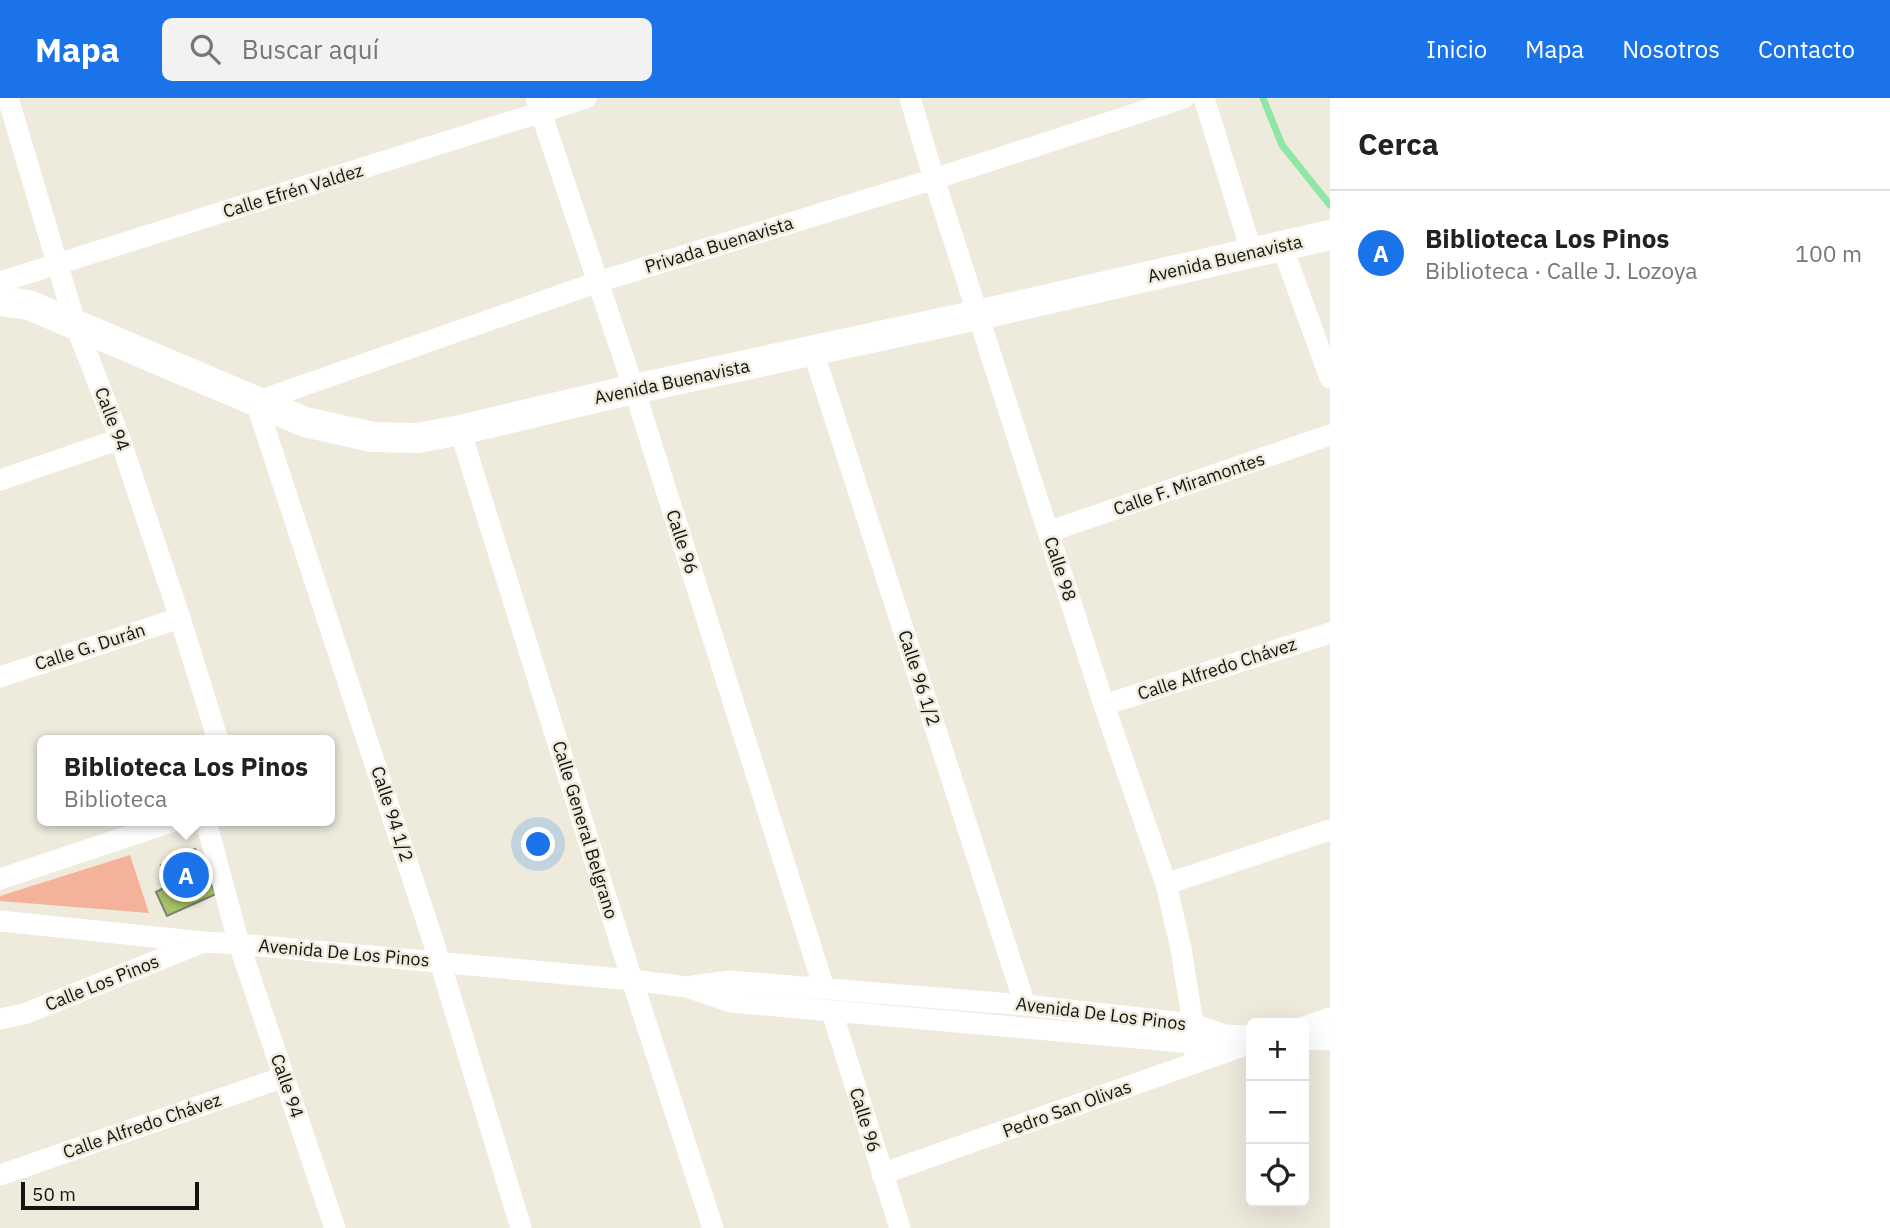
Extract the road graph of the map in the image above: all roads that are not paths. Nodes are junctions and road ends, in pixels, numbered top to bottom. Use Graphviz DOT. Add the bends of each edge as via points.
graph roads {
  1 [pos="8,98"];
  2 [pos="586,98"];
  3 [pos="910,98"];
  4 [pos="1184,98"];
  5 [pos="1204,98"];
  6 [pos="538,106"];
  7 [pos="934,179"];
  8 [pos="1330,235"];
  9 [pos="1282,246"];
  10 [pos="1252,253"];
  11 [pos="58,265"];
  12 [pos="598,282"];
  13 [pos="6,290"];
  14 [pos="978,315"];
  15 [pos="75,323"];
  16 [pos="813,351"];
  17 [pos="1330,378"];
  18 [pos="634,389"];
  19 [pos="256,402"];
  20 [pos="460,430"];
  21 [pos="1330,435"];
  22 [pos="120,439"];
  23 [pos="0,480"];
  24 [pos="1048,532"];
  25 [pos="180,618"];
  26 [pos="1330,633"];
  27 [pos="0,677"];
  28 [pos="1104,705"];
  29 [pos="216,735"];
  30 [pos="159,826"];
  31 [pos="207,826"];
  32 [pos="1330,830"];
  33 [pos="0,879"];
  34 [pos="1166,884"];
  35 [pos="0,921"];
  36 [pos="203,942"];
  37 [pos="239,944"];
  38 [pos="440,962"];
  39 [pos="632,980"];
  40 [pos="687,987"];
  41 [pos="824,988"];
  42 [pos="1025,1005"];
  43 [pos="832,1012"];
  44 [pos="0,1018"];
  45 [pos="1330,1018"];
  46 [pos="1309,1025"];
  47 [pos="1246,1036"];
  48 [pos="1309,1039"];
  49 [pos="1330,1040"];
  50 [pos="1194,1043"];
  51 [pos="1246,1044"];
  52 [pos="284,1077"];
  53 [pos="882,1174"];
  54 [pos="0,1175"];
  55 [pos="335,1228"];
  56 [pos="521,1228"];
  57 [pos="713,1228"];
  58 [pos="900,1228"];
  1 -- 11 [label="street, Calle 94"];
  2 -- 6 [label="street, Calle Efrén Valdez"];
  3 -- 7 [label="street, Calle 98"];
  4 -- 7 [label="street, Privada Buenavista"];
  5 -- 10 [label="street"];
  6 -- 11 [label="street, Calle Efrén Valdez"];
  6 -- 12 [label="street, Calle 96"];
  7 -- 12 [label="street, Privada Buenavista"];
  7 -- 14 [label="street, Calle 98"];
  8 -- 9 [label="street, Avenida Buenavista"];
  9 -- 10 [label="street, Avenida Buenavista"];
  9 -- 17 [label="street"];
  10 -- 14 [label="street, Avenida Buenavista"];
  11 -- 13 [label="street, Calle Efrén Valdez"];
  11 -- 15 [label="street, Calle 94"];
  12 -- 18 [label="street, Calle 96"];
  12 -- 19 [label="street, Privada Buenavista"];
  13 -- 15 [label="street, Avenida Buenavista"];
  14 -- 16 [label="street, Avenida Buenavista"];
  14 -- 24 [label="street, Calle 98"];
  15 -- 19 [label="street, Avenida Buenavista"];
  15 -- 22 [label="street, Calle 94"];
  16 -- 18 [label="street, Avenida Buenavista"];
  16 -- 42 [label="street, Calle 96 1/2"];
  18 -- 20 [label="street, Avenida Buenavista"];
  18 -- 41 [label="street, Calle 96"];
  19 -- 20 [label="street, Avenida Buenavista" via="305,422 372,437 418,438"];
  19 -- 38 [label="street, Calle 94 1/2"];
  20 -- 39 [label="street, Calle General Belgrano"];
  21 -- 24 [label="street, Calle F. Miramontes"];
  22 -- 23 [label="street"];
  22 -- 25 [label="street, Calle 94"];
  24 -- 28 [label="street, Calle 98"];
  25 -- 27 [label="street, Calle G. Durán"];
  25 -- 29 [label="street, Calle 94"];
  26 -- 28 [label="street, Calle Alfredo Chávez"];
  28 -- 34 [label="street, Calle 98"];
  30 -- 33 [label="street"];
  31 -- 37 [label="street, Calle 94"];
  32 -- 34 [label="street"];
  34 -- 50 [label="street, Calle 98"];
  35 -- 36 [label="street, Avenida De Los Pinos"];
  36 -- 37 [label="street, Avenida De Los Pinos"];
  36 -- 44 [label="street, Calle Los Pinos" via="24,1014"];
  37 -- 38 [label="street, Avenida De Los Pinos"];
  37 -- 52 [label="street, Calle 94"];
  38 -- 39 [label="street, Avenida De Los Pinos"];
  38 -- 56 [label="street, Calle 94 1/2"];
  39 -- 40 [label="street, Avenida De Los Pinos"];
  39 -- 57 [label="street, Calle General Belgrano"];
  40 -- 41 [label="street, Avenida De Los Pinos" via="730,981"];
  40 -- 43 [label="street, Avenida De Los Pinos" via="731,1002"];
  41 -- 42 [label="street, Avenida De Los Pinos"];
  42 -- 50 [label="street, Avenida De Los Pinos"];
  43 -- 50 [label="street, Avenida De Los Pinos"];
  43 -- 53 [label="street, Calle 96"];
  45 -- 46 [label="street"];
  47 -- 50 [label="street, Avenida De Los Pinos" via="1224,1035"];
  48 -- 49 [label="street"];
  50 -- 51 [label="street, Pedro San Olivas"];
  50 -- 53 [label="street, Pedro San Olivas"];
  52 -- 54 [label="street, Calle Alfredo Chávez"];
  52 -- 55 [label="street, Calle 94"];
  53 -- 58 [label="street, Calle 96"];
}
